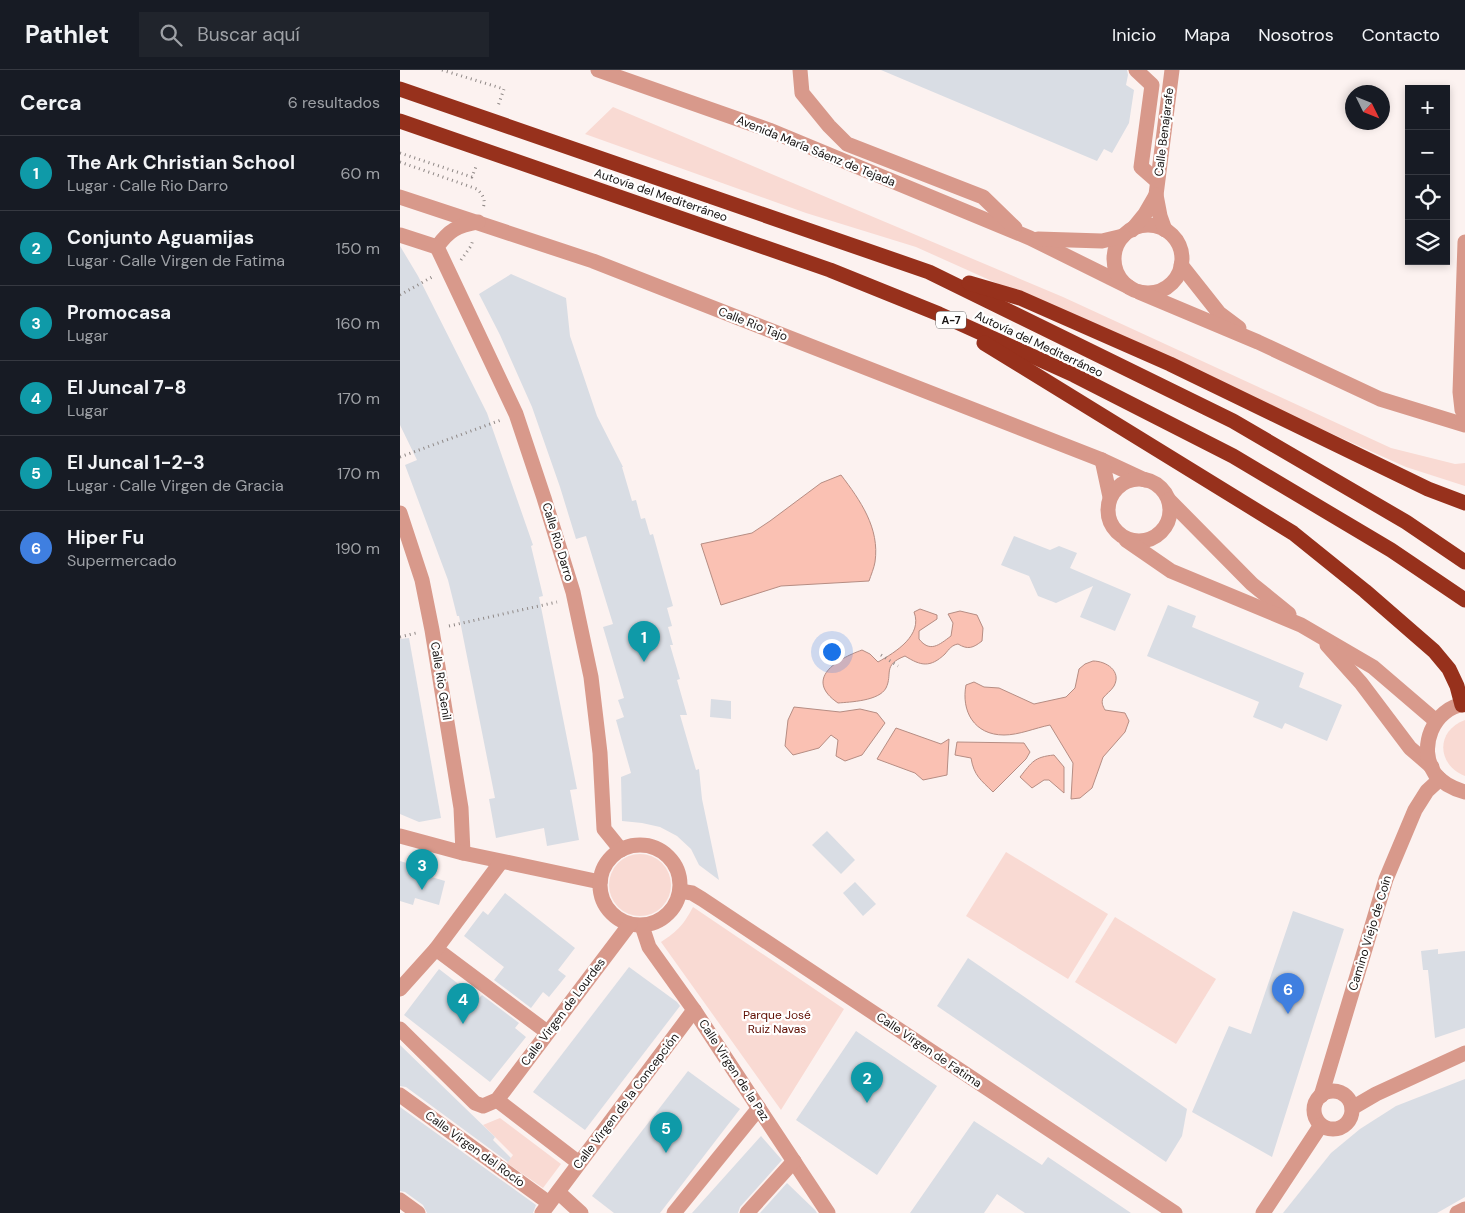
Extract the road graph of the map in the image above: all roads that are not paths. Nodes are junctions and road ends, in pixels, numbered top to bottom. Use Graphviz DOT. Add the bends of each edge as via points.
graph roads {
  1 [pos="598,70"];
  2 [pos="1136,70"];
  3 [pos="1172,70"];
  4 [pos="801,72"];
  5 [pos="400,89"];
  6 [pos="400,121"];
  7 [pos="1157,188"];
  8 [pos="400,197"];
  9 [pos="478,222"];
  10 [pos="1165,230"];
  11 [pos="1128,233"];
  12 [pos="400,235"];
  13 [pos="1026,236"];
  14 [pos="1465,242"];
  15 [pos="437,247"];
  16 [pos="1181,265"];
  17 [pos="929,272"];
  18 [pos="1134,290"];
  19 [pos="939,314"];
  20 [pos="1258,342"];
  21 [pos="1465,415"];
  22 [pos="1465,425"];
  23 [pos="1102,460"];
  24 [pos="1145,480"];
  25 [pos="1110,497"];
  26 [pos="1169,500"];
  27 [pos="1465,503"];
  28 [pos="400,513"];
  29 [pos="1126,540"];
  30 [pos="1465,562"];
  31 [pos="1465,600"];
  32 [pos="1302,625"];
  33 [pos="1316,633"];
  34 [pos="1463,704"];
  35 [pos="1436,721"];
  36 [pos="1436,773"];
  37 [pos="1465,792"];
  38 [pos="400,836"];
  39 [pos="620,850"];
  40 [pos="463,853"];
  41 [pos="501,862"];
  42 [pos="600,882"];
  43 [pos="680,891"];
  44 [pos="636,925"];
  45 [pos="436,949"];
  46 [pos="400,989"];
  47 [pos="694,1010"];
  48 [pos="400,1029"];
  49 [pos="547,1032"];
  50 [pos="1465,1053"];
  51 [pos="400,1095"];
  52 [pos="1321,1096"];
  53 [pos="496,1100"];
  54 [pos="759,1108"];
  55 [pos="1352,1108"];
  56 [pos="1321,1124"];
  57 [pos="794,1161"];
  58 [pos="579,1163"];
  59 [pos="400,1200"];
  60 [pos="550,1202"];
  61 [pos="1465,1209"];
  62 [pos="418,1213"];
  63 [pos="580,1213"];
  64 [pos="674,1213"];
  65 [pos="747,1213"];
  66 [pos="828,1213"];
  67 [pos="1176,1213"];
  68 [pos="1263,1213"];
  69 [pos="1457,1213"];
  1 -- 13 [label="street, Avenida María Sáenz de Tejada" via="768,130"];
  2 -- 7 [label="street" via="1152,85 1141,167"];
  3 -- 7 [label="street, Calle Benajarafe"];
  4 -- 13 [label="street" via="802,93 847,144 983,197"];
  5 -- 17 [label="highway, Autovía del Mediterráneo"];
  6 -- 19 [label="highway, Autovía del Mediterráneo / A-7" via="830,270"];
  7 -- 10 [label="street, Calle Benajarafe"];
  7 -- 11 [label="street, Calle Benajarafe" via="1145,214"];
  8 -- 9 [label="street, Calle Rio Tajo"];
  9 -- 15 [label="street" via="451,231"];
  9 -- 23 [label="street, Calle Rio Tajo" via="593,261"];
  10 -- 11 [label="street" via="1144,226"];
  10 -- 16 [label="street" via="1179,245"];
  11 -- 13 [label="street, Avenida María Sáenz de Tejada" via="1102,241"];
  11 -- 18 [label="street" via="1117,246 1115,268 1120,279"];
  12 -- 15 [label="street"];
  13 -- 18 [label="street, Avenida María Sáenz de Tejada"];
  14 -- 21 [label="street" via="1460,392"];
  15 -- 39 [label="street, Calle Rio Darro" via="516,414 575,598 591,677 604,829"];
  16 -- 18 [label="street" via="1172,283 1162,290 1151,293"];
  16 -- 20 [label="street, Avenida María Sáenz de Tejada" via="1219,313"];
  17 -- 27 [label="highway" via="1020,298 1170,364"];
  17 -- 30 [label="highway, Autovía del Mediterráneo" via="1233,421 1406,522"];
  18 -- 20 [label="street, Avenida María Sáenz de Tejada"];
  19 -- 31 [label="highway, Autovía del Mediterráneo / A-7" via="1074,375 1233,456 1391,550"];
  19 -- 34 [label="highway" via="1293,533 1366,591 1434,652 1449,669"];
  20 -- 22 [label="street, Avenida María Sáenz de Tejada" via="1380,399"];
  23 -- 24 [label="street, Calle Rio Tajo"];
  23 -- 25 [label="street"];
  24 -- 25 [label="street" via="1124,482"];
  24 -- 26 [label="street" via="1159,487"];
  25 -- 29 [label="street" via="1107,507 1111,526"];
  26 -- 29 [label="street" via="1169,516 1163,530 1146,541"];
  26 -- 32 [label="street" via="1252,584"];
  28 -- 40 [label="street, Calle Rio Genil" via="422,580 432,630 461,808"];
  29 -- 32 [label="street" via="1171,571"];
  32 -- 33 [label="street"];
  33 -- 35 [label="street" via="1373,667"];
  33 -- 36 [label="street" via="1361,683 1410,748"];
  34 -- 35 [label="street"];
  35 -- 36 [label="street" via="1428,744 1428,756"];
  36 -- 37 [label="street" via="1453,788"];
  36 -- 52 [label="street, Camino Viejo de Coín" via="1415,810 1386,879"];
  38 -- 40 [label="street"];
  39 -- 42 [label="street" via="610,858"];
  39 -- 43 [label="street" via="645,845 658,849 676,866"];
  40 -- 41 [label="street"];
  41 -- 42 [label="street"];
  41 -- 45 [label="street"];
  42 -- 44 [label="street" via="601,896 607,909 617,918"];
  43 -- 44 [label="street" via="676,904 667,915 655,923"];
  43 -- 67 [label="street, Calle Virgen de Fatima" via="702,899"];
  44 -- 47 [label="street, Calle Virgen de la Paz"];
  44 -- 49 [label="street, Calle Virgen de Lourdes"];
  45 -- 46 [label="street"];
  45 -- 49 [label="street"];
  47 -- 54 [label="street, Calle Virgen de la Paz"];
  47 -- 58 [label="street, Calle Virgen de la Concepción"];
  48 -- 53 [label="street" via="475,1103 484,1106"];
  49 -- 53 [label="street, Calle Virgen de Lourdes"];
  50 -- 55 [label="street"];
  51 -- 60 [label="street, Calle Virgen del Rocío"];
  52 -- 55 [label="street" via="1331,1091 1343,1094"];
  52 -- 56 [label="street" via="1315,1107"];
  53 -- 58 [label="street"];
  54 -- 57 [label="street, Calle Virgen de la Paz"];
  54 -- 64 [label="street"];
  55 -- 56 [label="street" via="1349,1119 1340,1127 1327,1128"];
  56 -- 68 [label="street"];
  57 -- 65 [label="street"];
  57 -- 66 [label="street, Calle Virgen de la Paz"];
  58 -- 60 [label="street, Calle Virgen de la Concepción"];
  59 -- 62 [label="street"];
  60 -- 63 [label="street, Calle Virgen del Rocío"];
  61 -- 69 [label="street"];
}
